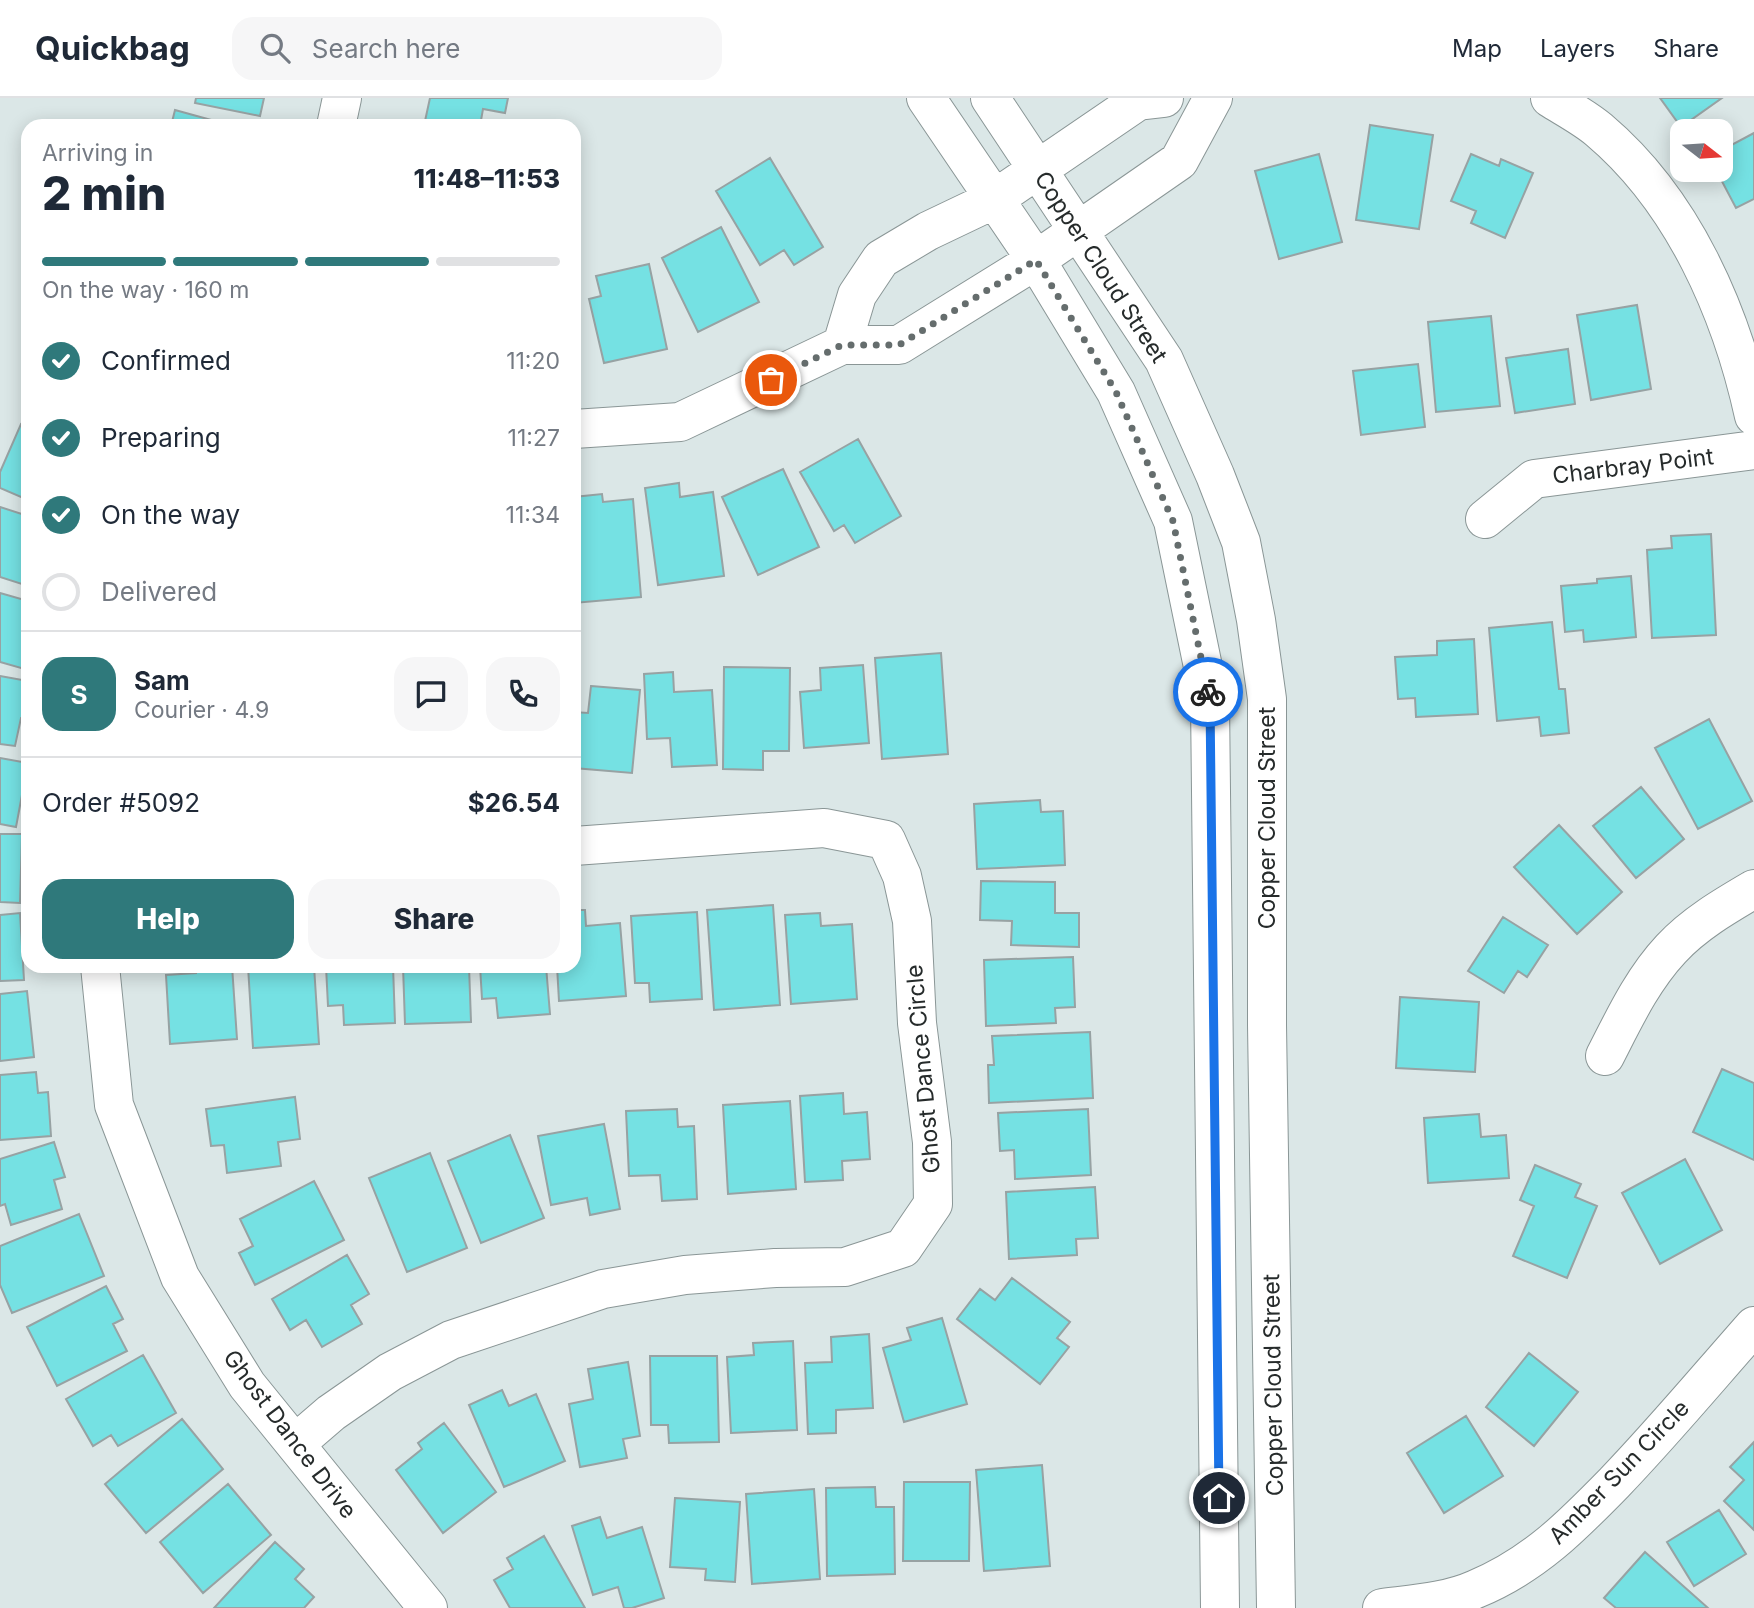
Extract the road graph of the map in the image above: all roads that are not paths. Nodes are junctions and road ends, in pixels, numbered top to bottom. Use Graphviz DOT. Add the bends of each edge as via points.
graph roads {
  1 [pos="342,98"];
  2 [pos="926,98"];
  3 [pos="990,98"];
  4 [pos="1164,98"];
  5 [pos="1213,98"];
  6 [pos="1550,98"];
  7 [pos="338,119"];
  8 [pos="1037,170"];
  9 [pos="993,200"];
  10 [pos="1079,231"];
  11 [pos="1036,260"];
  12 [pos="842,345"];
  13 [pos="1754,416"];
  14 [pos="581,429"];
  15 [pos="1754,450"];
  16 [pos="1485,519"];
  17 [pos="581,845"];
  18 [pos="1754,889"];
  19 [pos="101,973"];
  20 [pos="1605,1055"];
  21 [pos="1754,1326"];
  22 [pos="295,1444"];
  23 [pos="428,1608"];
  24 [pos="1220,1608"];
  25 [pos="1276,1608"];
  26 [pos="1382,1608"];
  1 -- 7 [label="street"];
  2 -- 9 [label="street"];
  3 -- 8 [label="street, Copper Cloud Street"];
  4 -- 8 [label="street" via="1138,101"];
  5 -- 10 [label="street" via="1179,161"];
  6 -- 13 [label="street" via="1599,129 1651,183 1690,243 1723,311"];
  8 -- 9 [label="street"];
  8 -- 10 [label="street, Copper Cloud Street"];
  9 -- 11 [label="street"];
  9 -- 12 [label="street" via="881,259 857,295"];
  10 -- 11 [label="street"];
  10 -- 25 [label="street, Copper Cloud Street" via="1164,360 1241,542 1256,620 1267,712"];
  11 -- 12 [label="street" via="899,345"];
  11 -- 24 [label="street" via="1116,392 1173,521 1210,701"];
  12 -- 14 [label="street" via="680,422"];
  15 -- 16 [label="street, Charbray Point" via="1534,479"];
  17 -- 22 [label="street, Ghost Dance Circle" via="824,828 886,840 902,876 912,921 932,1142 933,1204 903,1248 845,1268 685,1275 603,1289 451,1340 390,1373"];
  18 -- 20 [label="street" via="1716,912 1671,949 1638,994"];
  19 -- 22 [label="street, Ghost Dance Drive" via="114,1105 180,1277 247,1385"];
  21 -- 26 [label="street, Amber Sun Circle" via="1632,1464 1565,1533 1533,1558 1474,1591"];
  22 -- 23 [label="street, Ghost Dance Drive"];
}
